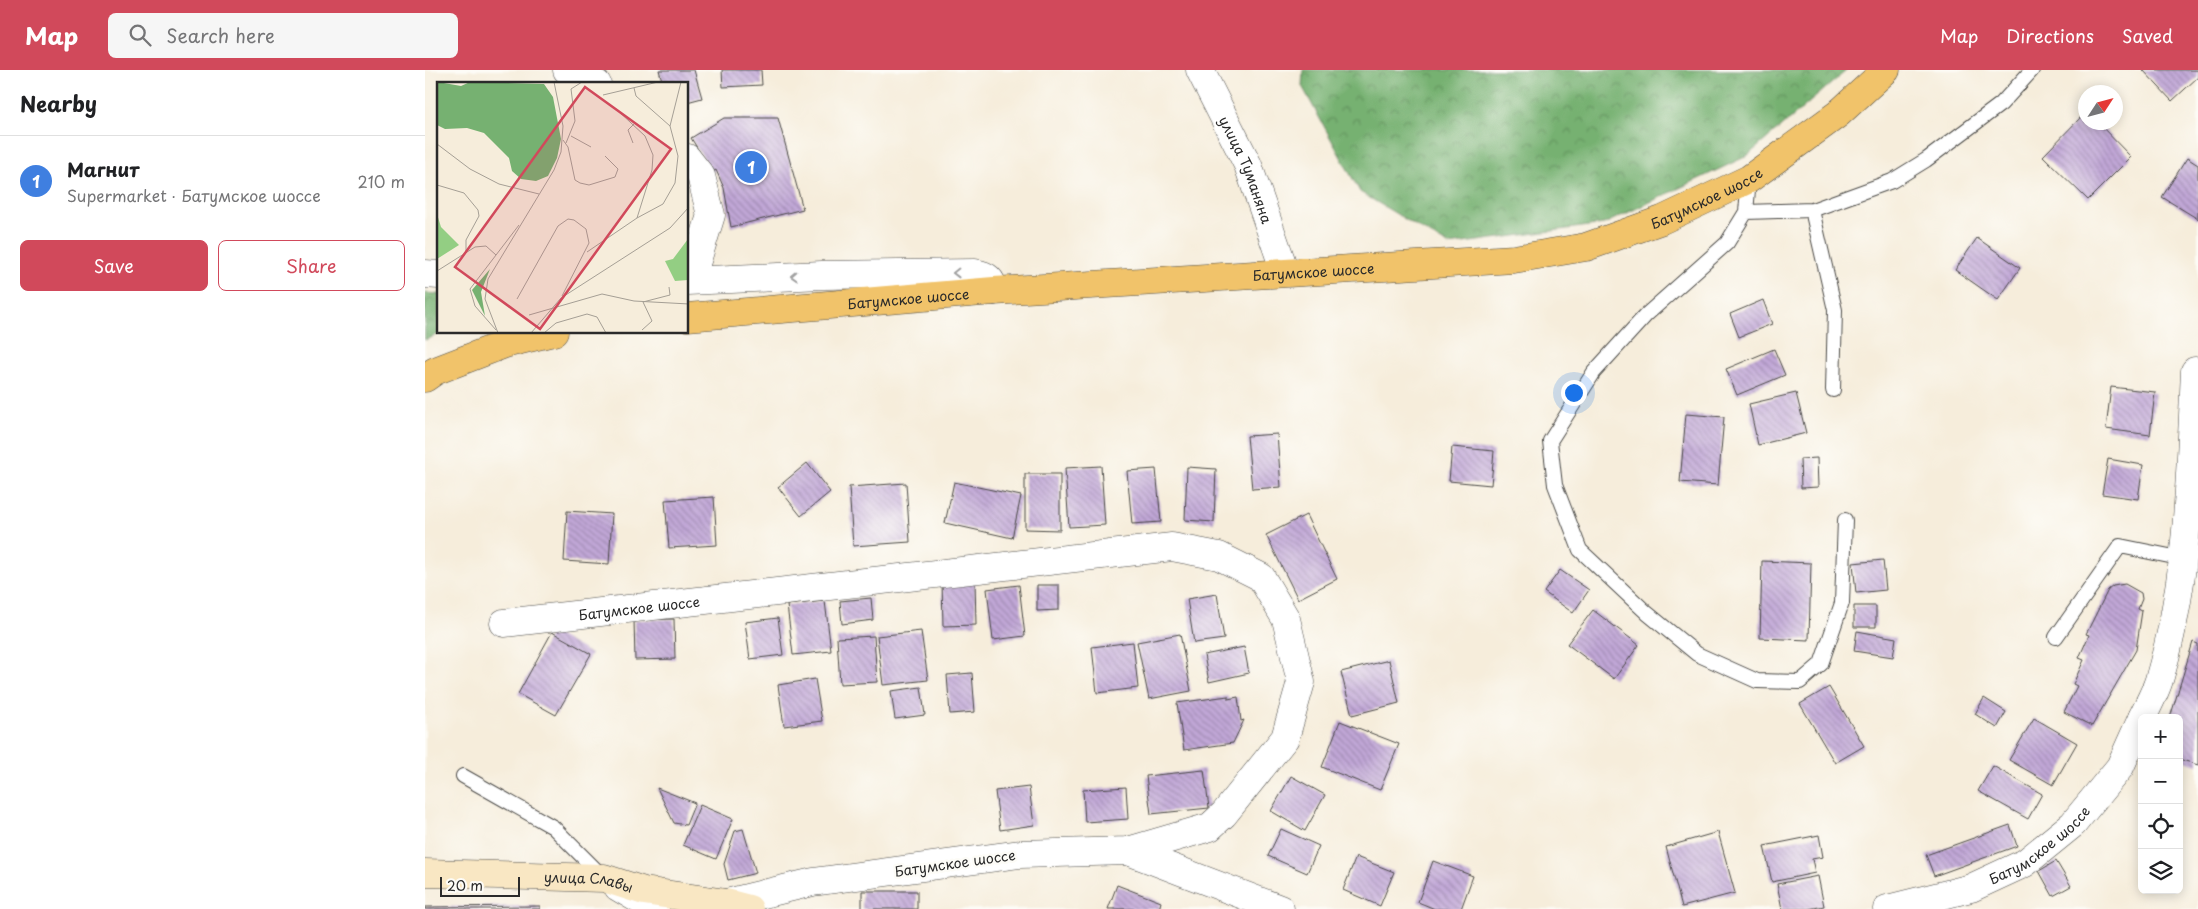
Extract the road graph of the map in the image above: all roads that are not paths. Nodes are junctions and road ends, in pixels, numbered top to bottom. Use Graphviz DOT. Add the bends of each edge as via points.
graph roads {
  1 [pos="1201,70"];
  2 [pos="1886,70"];
  3 [pos="2032,70"];
  4 [pos="689,161"];
  5 [pos="1749,179"];
  6 [pos="1812,210"];
  7 [pos="1746,212"];
  8 [pos="1285,272"];
  9 [pos="689,280"];
  10 [pos="994,291"];
  11 [pos="689,317"];
  12 [pos="546,334"];
  13 [pos="2195,372"];
  14 [pos="425,378"];
  15 [pos="1833,390"];
  16 [pos="1845,520"];
  17 [pos="2183,559"];
  18 [pos="504,623"];
  19 [pos="2057,637"];
  20 [pos="2144,714"];
  21 [pos="2138,727"];
  22 [pos="463,776"];
  23 [pos="1127,851"];
  24 [pos="425,873"];
  25 [pos="604,878"];
  26 [pos="738,906"];
  27 [pos="655,909"];
  28 [pos="1280,909"];
  29 [pos="1887,909"];
  1 -- 8 [label="street, улица Туманяна" via="1248,165"];
  2 -- 5 [label="highway, Батумское шоссе" via="1838,114"];
  3 -- 6 [label="lane" via="2001,104 1926,160 1892,181"];
  4 -- 9 [label="street" via="701,176 711,215"];
  5 -- 7 [label="lane"];
  5 -- 8 [label="highway, Батумское шоссе" via="1663,220 1586,247 1514,259"];
  6 -- 7 [label="lane"];
  6 -- 15 [label="lane" via="1835,310"];
  7 -- 16 [label="lane" via="1727,243 1646,315 1594,372 1550,441 1555,485 1580,550 1647,613 1697,654 1757,682 1800,682 1821,664 1842,603"];
  8 -- 10 [label="highway, Батумское шоссе"];
  10 -- 9 [label="street, one-way" via="989,278 975,273"];
  10 -- 11 [label="highway, Батумское шоссе"];
  12 -- 14 [label="highway" via="505,344 435,371"];
  13 -- 17 [label="street, Батумское шоссе"];
  17 -- 19 [label="lane" via="2120,546"];
  17 -- 20 [label="street, Батумское шоссе" via="2176,611 2159,681"];
  18 -- 23 [label="street, Батумское шоссе" via="1172,547 1219,556 1261,577 1286,619 1301,682 1285,738 1210,828"];
  21 -- 29 [label="street, Батумское шоссе" via="2120,767 2073,824 2025,862 1971,888"];
  22 -- 25 [label="lane" via="553,827"];
  23 -- 26 [label="street, Батумское шоссе" via="1020,854 813,882"];
  23 -- 28 [label="street, Батумское шоссе"];
  24 -- 25 [label="street, улица Славы"];
  25 -- 26 [label="street, улица Славы" via="644,891"];
  25 -- 27 [label="street"];
}
